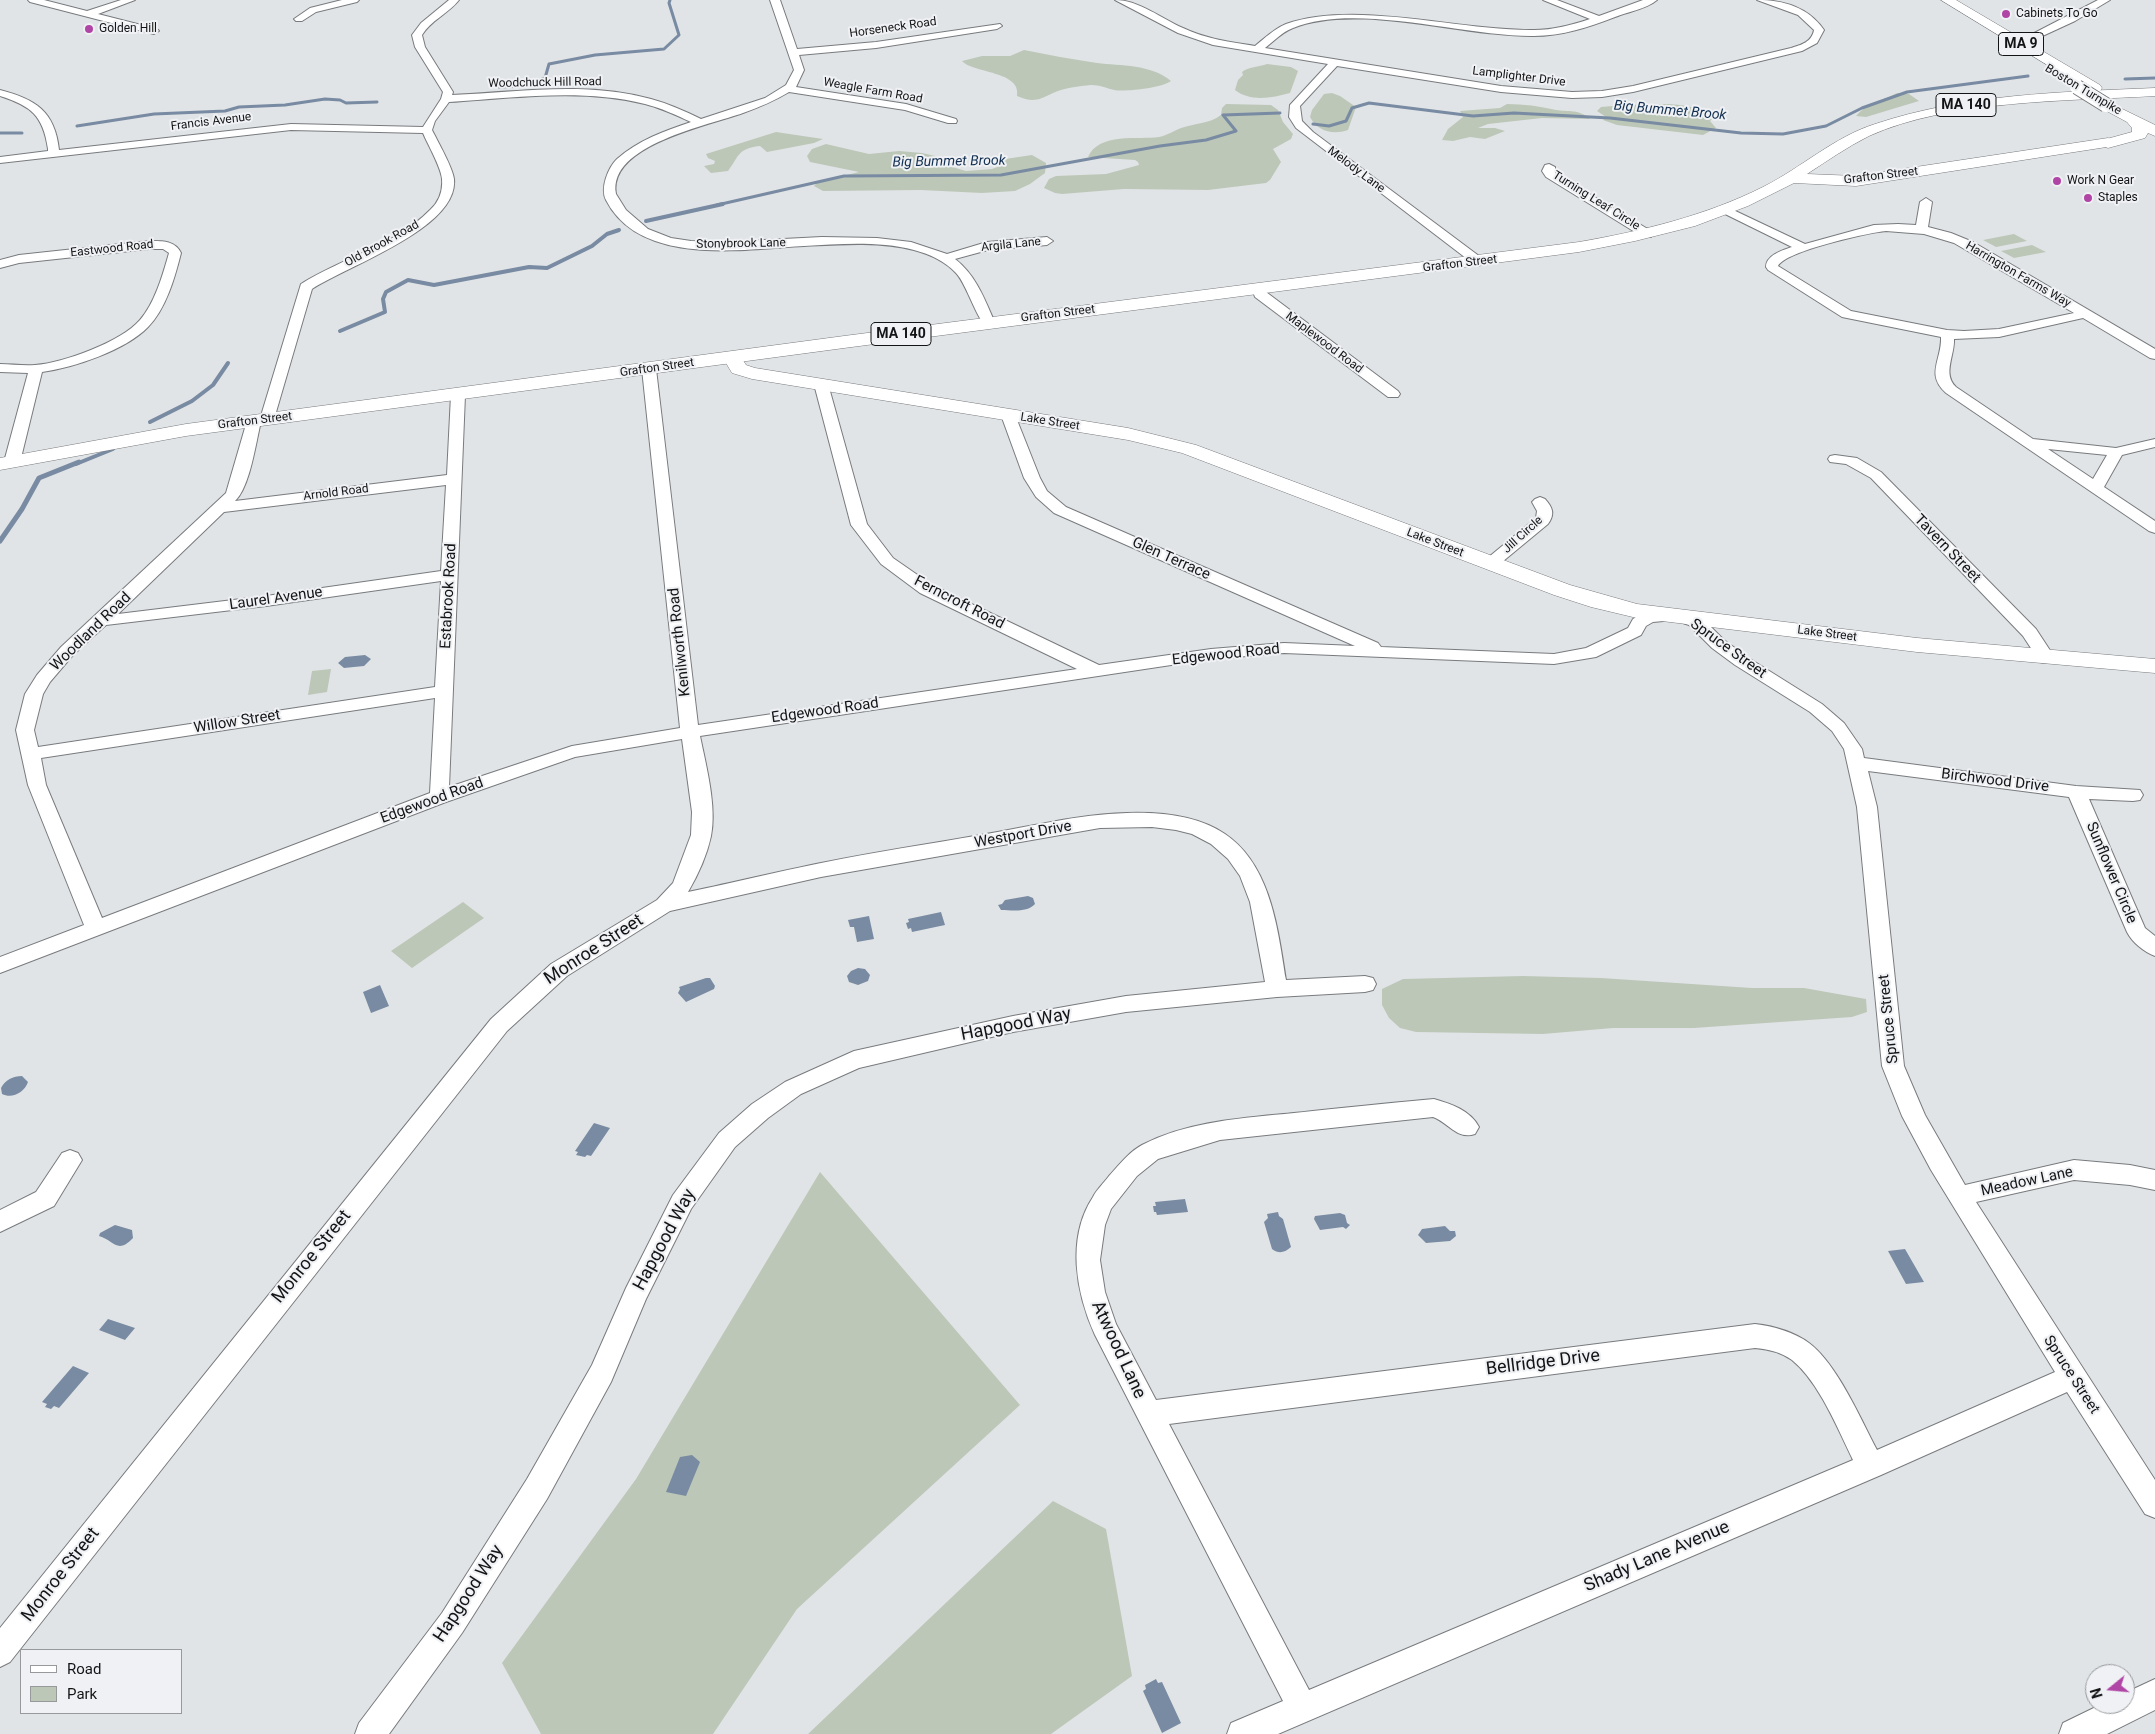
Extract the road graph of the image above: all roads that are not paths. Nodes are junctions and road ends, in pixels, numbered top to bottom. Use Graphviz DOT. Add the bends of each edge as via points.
graph roads {
  1 [pos="33,0"];
  2 [pos="130,0"];
  3 [pos="354,0"];
  4 [pos="454,0"];
  5 [pos="775,0"];
  6 [pos="1120,0"];
  7 [pos="1548,0"];
  8 [pos="1652,0"];
  9 [pos="1762,0"];
  10 [pos="1934,0"];
  11 [pos="1947,0"];
  12 [pos="2105,0"];
  13 [pos="90,13"];
  14 [pos="299,19"];
  15 [pos="1598,19"];
  16 [pos="997,26"];
  17 [pos="154,31"];
  18 [pos="2020,44"];
  19 [pos="1257,50"];
  20 [pos="793,52"];
  21 [pos="1335,62"];
  22 [pos="788,89"];
  23 [pos="0,92"];
  24 [pos="2155,92"];
  25 [pos="446,99"];
  26 [pos="2114,104"];
  27 [pos="2133,120"];
  28 [pos="952,121"];
  29 [pos="699,122"];
  30 [pos="2155,123"];
  31 [pos="427,130"];
  32 [pos="2155,131"];
  33 [pos="2155,142"];
  34 [pos="2108,143"];
  35 [pos="53,155"];
  36 [pos="1819,159"];
  37 [pos="0,160"];
  38 [pos="1549,167"];
  39 [pos="1794,178"];
  40 [pos="1875,178"];
  41 [pos="1926,202"];
  42 [pos="1725,211"];
  43 [pos="1922,231"];
  44 [pos="1647,234"];
  45 [pos="1048,242"];
  46 [pos="1804,248"];
  47 [pos="946,258"];
  48 [pos="1479,262"];
  49 [pos="0,264"];
  50 [pos="1258,289"];
  51 [pos="2085,314"];
  52 [pos="988,323"];
  53 [pos="1947,334"];
  54 [pos="2155,355"];
  55 [pos="732,358"];
  56 [pos="0,368"];
  57 [pos="36,369"];
  58 [pos="649,369"];
  59 [pos="820,384"];
  60 [pos="1393,394"];
  61 [pos="458,395"];
  62 [pos="1008,415"];
  63 [pos="260,420"];
  64 [pos="2031,443"];
  65 [pos="2155,443"];
  66 [pos="2116,452"];
  67 [pos="1835,459"];
  68 [pos="6,463"];
  69 [pos="454,479"];
  70 [pos="2096,488"];
  71 [pos="1540,502"];
  72 [pos="218,508"];
  73 [pos="2155,528"];
  74 [pos="1490,564"];
  75 [pos="450,575"];
  76 [pos="1675,615"];
  77 [pos="102,621"];
  78 [pos="1383,652"];
  79 [pos="2046,658"];
  80 [pos="2155,666"];
  81 [pos="1098,672"];
  82 [pos="444,691"];
  83 [pos="690,730"];
  84 [pos="29,754"];
  85 [pos="1857,763"];
  86 [pos="2076,792"];
  87 [pos="2133,796"];
  88 [pos="439,797"];
  89 [pos="664,905"];
  90 [pos="96,929"];
  91 [pos="2155,948"];
  92 [pos="0,965"];
  93 [pos="1365,984"];
  94 [pos="1277,989"];
  95 [pos="1468,1127"];
  96 [pos="70,1160"];
  97 [pos="2155,1180"];
  98 [pos="1959,1196"];
  99 [pos="0,1222"];
  100 [pos="2072,1377"];
  101 [pos="1149,1414"];
  102 [pos="1871,1466"];
  103 [pos="2155,1504"];
  104 [pos="0,1652"];
  105 [pos="2155,1694"];
  106 [pos="1302,1707"];
  107 [pos="370,1734"];
  108 [pos="1242,1734"];
  109 [pos="2074,1734"];
  1 -- 13 [label="street"];
  2 -- 13 [label="street"];
  3 -- 14 [label="street" via="314,10"];
  4 -- 25 [label="street" via="417,35 420,47 448,92"];
  5 -- 20 [label="street"];
  6 -- 19 [label="street, Lamplighter Drive" via="1197,38"];
  7 -- 15 [label="street"];
  8 -- 15 [label="street"];
  9 -- 21 [label="street, Lamplighter Drive" via="1808,17 1819,30 1817,38 1809,45 1794,50 1618,92 1572,96 1536,94"];
  10 -- 26 [label="main road, Boston Turnpike / MA 9, bridge" via="2077,87"];
  11 -- 18 [label="main road, Boston Turnpike / MA 9"];
  12 -- 18 [label="street"];
  13 -- 17 [label="street"];
  15 -- 19 [label="street" via="1556,31 1515,33 1359,10 1305,19 1283,29"];
  16 -- 20 [label="street, Horseneck Road" via="876,44"];
  18 -- 26 [label="main road, Boston Turnpike / MA 9" via="2095,88"];
  19 -- 21 [label="street, Lamplighter Drive"];
  20 -- 22 [label="street" via="799,75"];
  21 -- 48 [label="street, Melody Lane" via="1295,105 1296,120 1318,141"];
  22 -- 28 [label="street, Weagle Farm Road" via="891,104"];
  22 -- 29 [label="street, Stonybrook Lane" via="759,104"];
  23 -- 35 [label="street" via="29,102 41,113 54,147"];
  24 -- 36 [label="main road, MA 140" via="2037,98 1952,108 1878,128 1851,139"];
  25 -- 29 [label="street, Woodchuck Hill Road" via="577,93 618,95 659,104"];
  25 -- 31 [label="street"];
  26 -- 27 [label="main road, Boston Turnpike / MA 9"];
  26 -- 30 [label="main road, Boston Turnpike / MA 9"];
  27 -- 32 [label="main road, Boston Turnpike / MA 9"];
  27 -- 34 [label="main road" via="2140,127 2140,135"];
  29 -- 47 [label="street, Stonybrook Lane" via="654,139 616,167 609,189 611,198 616,207 642,230 657,238 700,246 887,242 916,246"];
  31 -- 35 [label="street, Francis Avenue" via="290,127"];
  31 -- 63 [label="street, Old Brook Road" via="450,185 446,199 420,224 306,287"];
  33 -- 34 [label="main road"];
  34 -- 40 [label="main road, Grafton Street"];
  35 -- 37 [label="street, Francis Avenue"];
  36 -- 39 [label="main road, MA 140"];
  36 -- 40 [label="main road" via="1825,167 1841,175"];
  38 -- 44 [label="street, Turning Leaf Circle" via="1553,176"];
  39 -- 40 [label="main road, Grafton Street" via="1838,182"];
  39 -- 42 [label="main road, Grafton Street / MA 140"];
  41 -- 43 [label="street"];
  42 -- 44 [label="main road, Grafton Street / MA 140"];
  42 -- 46 [label="street"];
  43 -- 46 [label="street, Harrington Farms Way" via="1873,229"];
  43 -- 51 [label="street, Harrington Farms Way" via="1969,245"];
  44 -- 48 [label="main road, Grafton Street / MA 140"];
  45 -- 47 [label="street, Argila Lane" via="987,246"];
  46 -- 53 [label="street, Harrington Farms Way" via="1776,259 1772,267 1847,314"];
  47 -- 52 [label="street, Stonybrook Lane" via="967,278"];
  48 -- 50 [label="main road, Grafton Street / MA 140"];
  49 -- 57 [label="street, Eastwood Road" via="132,246 159,244 174,250 174,258 144,324 102,348"];
  50 -- 52 [label="main road, Grafton Street / MA 140"];
  50 -- 60 [label="street, Maplewood Road" via="1260,294"];
  51 -- 53 [label="street, Harrington Farms Way" via="2001,333"];
  51 -- 54 [label="street, Harrington Farms Way"];
  52 -- 55 [label="main road, Grafton Street / MA 140"];
  53 -- 64 [label="street" via="1948,348 1941,371 1945,385"];
  55 -- 58 [label="main road, Grafton Street / MA 140"];
  55 -- 59 [label="main road, Lake Street" via="742,371"];
  56 -- 57 [label="street, Eastwood Road"];
  57 -- 68 [label="street"];
  58 -- 61 [label="main road, Grafton Street / MA 140"];
  58 -- 83 [label="street, Kenilworth Road"];
  59 -- 62 [label="main road, Lake Street"];
  59 -- 81 [label="street, Ferncroft Road" via="859,525 887,561 926,588"];
  61 -- 63 [label="main road, Grafton Street / MA 140"];
  61 -- 69 [label="street, Estabrook Road"];
  62 -- 74 [label="main road, Lake Street" via="1128,434 1189,449"];
  62 -- 78 [label="street, Glen Terrace" via="1032,478 1041,494 1060,510"];
  63 -- 68 [label="main road, Grafton Street / MA 140" via="130,439"];
  63 -- 72 [label="street, Woodland Road" via="233,495"];
  64 -- 66 [label="street"];
  64 -- 70 [label="street"];
  65 -- 66 [label="street"];
  66 -- 70 [label="street"];
  67 -- 79 [label="street, Tavern Street" via="1854,462 1876,475 2030,633"];
  69 -- 72 [label="street, Arnold Road"];
  69 -- 75 [label="street, Estabrook Road"];
  70 -- 73 [label="street"];
  71 -- 74 [label="street, Jill Circle" via="1546,514 1542,521"];
  72 -- 77 [label="street, Woodland Road"];
  74 -- 76 [label="main road, Lake Street" via="1599,602"];
  75 -- 77 [label="street, Laurel Avenue"];
  75 -- 82 [label="street, Estabrook Road"];
  76 -- 78 [label="street, Edgewood Road" via="1649,617 1639,623 1635,631 1579,656 1531,659"];
  76 -- 79 [label="main road, Lake Street"];
  76 -- 85 [label="street, Spruce Street" via="1695,621 1741,662 1816,708 1847,738"];
  77 -- 84 [label="street, Woodland Road" via="67,651 34,694 25,730"];
  78 -- 81 [label="street, Edgewood Road" via="1266,648"];
  79 -- 80 [label="main road, Lake Street"];
  81 -- 83 [label="street, Edgewood Road"];
  82 -- 84 [label="street, Willow Street"];
  82 -- 88 [label="street, Estabrook Road"];
  83 -- 88 [label="street, Edgewood Road" via="572,752"];
  83 -- 89 [label="street, Kenilworth Road" via="702,812 701,835 687,876"];
  84 -- 90 [label="street, Woodland Road" via="37,786"];
  85 -- 86 [label="street, Birchwood Drive"];
  85 -- 98 [label="street, Spruce Street" via="1867,808 1893,1066 1905,1101"];
  86 -- 87 [label="street, Birchwood Drive"];
  86 -- 91 [label="street, Sunflower Circle" via="2137,932"];
  88 -- 90 [label="street, Edgewood Road"];
  89 -- 94 [label="street, Westport Drive" via="821,870 1100,821 1166,820 1197,828 1214,837 1239,859 1260,902"];
  89 -- 104 [label="street, Monroe Street" via="559,970 499,1025"];
  90 -- 92 [label="street, Edgewood Road"];
  93 -- 94 [label="street, Hapgood Way"];
  94 -- 107 [label="street, Hapgood Way" via="1126,1004 1013,1024 878,1054 816,1076 760,1111 727,1140 682,1202 635,1296 602,1373 537,1490 452,1623"];
  95 -- 101 [label="street, Atwood Lane" via="1450,1114 1434,1108 1220,1130 1150,1152 1129,1170 1101,1204 1093,1225 1088,1260 1092,1292 1104,1327"];
  96 -- 99 [label="street" via="44,1199"];
  97 -- 98 [label="street, Meadow Lane" via="2074,1170"];
  98 -- 100 [label="street, Spruce Street"];
  100 -- 102 [label="street, Shady Lane Avenue"];
  100 -- 103 [label="street, Spruce Street"];
  101 -- 102 [label="street, Bellridge Drive" via="1763,1336 1783,1341 1812,1363"];
  101 -- 106 [label="street, Atwood Lane"];
  102 -- 106 [label="street, Shady Lane Avenue"];
  105 -- 109 [label="street"];
  106 -- 108 [label="street, Shady Lane Avenue"];
}
